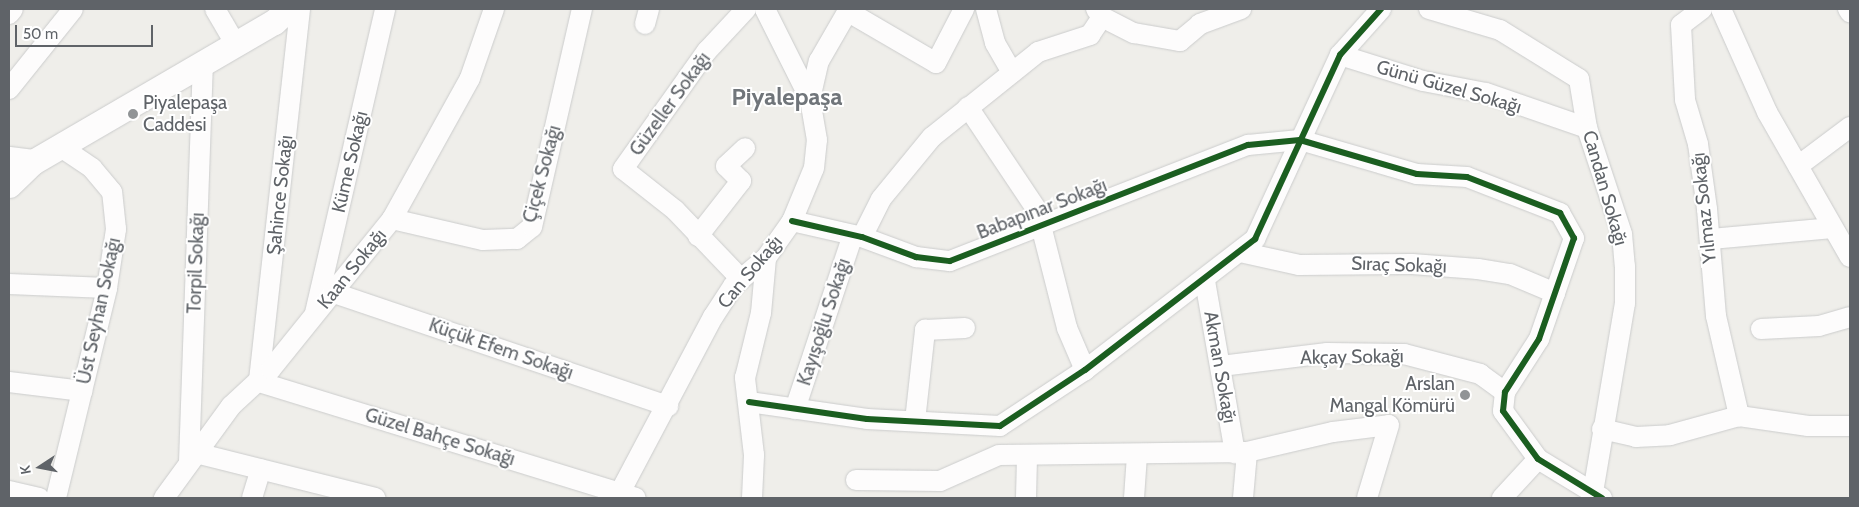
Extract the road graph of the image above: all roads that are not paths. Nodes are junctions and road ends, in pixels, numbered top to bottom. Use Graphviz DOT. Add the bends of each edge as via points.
graph roads {
  1 [pos="13,9"];
  2 [pos="73,9"];
  3 [pos="214,9"];
  4 [pos="288,9"];
  5 [pos="300,9"];
  6 [pos="385,9"];
  7 [pos="494,9"];
  8 [pos="582,9"];
  9 [pos="746,9"];
  10 [pos="765,9"];
  11 [pos="964,9"];
  12 [pos="986,9"];
  13 [pos="1241,9"];
  14 [pos="1381,9"];
  15 [pos="1429,9"];
  16 [pos="1702,9"];
  17 [pos="1721,9"];
  18 [pos="1848,9"];
  19 [pos="848,10"];
  20 [pos="1850,12"];
  21 [pos="1099,13"];
  22 [pos="9,14"];
  23 [pos="236,45"];
  24 [pos="1340,56"];
  25 [pos="203,63"];
  26 [pos="1012,72"];
  27 [pos="9,89"];
  28 [pos="810,99"];
  29 [pos="968,107"];
  30 [pos="1850,127"];
  31 [pos="1587,128"];
  32 [pos="1300,140"];
  33 [pos="59,146"];
  34 [pos="746,148"];
  35 [pos="9,160"];
  36 [pos="33,162"];
  37 [pos="1798,166"];
  38 [pos="9,185"];
  39 [pos="392,219"];
  40 [pos="792,221"];
  41 [pos="1044,225"];
  42 [pos="1833,228"];
  43 [pos="698,236"];
  44 [pos="858,236"];
  45 [pos="1711,239"];
  46 [pos="1240,252"];
  47 [pos="1850,257"];
  48 [pos="766,258"];
  49 [pos="741,280"];
  50 [pos="1205,281"];
  51 [pos="9,284"];
  52 [pos="107,288"];
  53 [pos="334,293"];
  54 [pos="1555,293"];
  55 [pos="315,315"];
  56 [pos="1850,317"];
  57 [pos="965,328"];
  58 [pos="1761,329"];
  59 [pos="1221,366"];
  60 [pos="1085,370"];
  61 [pos="9,382"];
  62 [pos="259,382"];
  63 [pos="82,391"];
  64 [pos="1505,392"];
  65 [pos="749,402"];
  66 [pos="668,406"];
  67 [pos="795,408"];
  68 [pos="1740,416"];
  69 [pos="915,421"];
  70 [pos="1000,426"];
  71 [pos="1850,426"];
  72 [pos="1602,429"];
  73 [pos="1241,452"];
  74 [pos="999,455"];
  75 [pos="1137,455"];
  76 [pos="1027,457"];
  77 [pos="192,458"];
  78 [pos="1538,459"];
  79 [pos="260,470"];
  80 [pos="856,480"];
  81 [pos="939,490"];
  82 [pos="9,492"];
  83 [pos="351,495"];
  84 [pos="625,496"];
  85 [pos="1598,496"];
  86 [pos="39,498"];
  87 [pos="56,498"];
  88 [pos="164,498"];
  89 [pos="252,498"];
  90 [pos="375,498"];
  91 [pos="752,498"];
  92 [pos="1026,498"];
  93 [pos="1134,498"];
  94 [pos="1243,498"];
  95 [pos="1367,498"];
  96 [pos="1502,498"];
  1 -- 22 [label="street"];
  2 -- 27 [label="street"];
  3 -- 23 [label="street"];
  4 -- 23 [label="street"];
  5 -- 62 [label="street, Şahince Sokağı"];
  6 -- 55 [label="street, Küme Sokağı"];
  7 -- 39 [label="street, Kaan Sokağı" via="470,78"];
  8 -- 39 [label="street, Çiçek Sokağı" via="532,227 517,239 483,240"];
  9 -- 43 [label="street, Güzeller Sokağı" via="708,51 623,169 675,210"];
  10 -- 28 [label="street, Can Sokağı"];
  11 -- 19 [label="street" via="936,63"];
  12 -- 26 [label="street" via="995,44"];
  13 -- 21 [label="street" via="1200,24 1180,41 1134,34"];
  14 -- 24 [label="street"];
  15 -- 31 [label="street, Candan Sokağı" via="1500,30 1580,79"];
  16 -- 45 [label="street, Yılmaz Sokağı" via="1680,30 1686,100 1698,144"];
  17 -- 37 [label="street" via="1767,112"];
  18 -- 20 [label="street"];
  19 -- 28 [label="street" via="819,61"];
  21 -- 26 [label="street, Kayışoğlu Sokağı" via="1090,35 1038,52"];
  23 -- 25 [label="street"];
  24 -- 31 [label="street, Günü Güzel Sokağı" via="1423,82 1486,93"];
  24 -- 32 [label="street"];
  25 -- 33 [label="street"];
  25 -- 77 [label="street, Torpil Sokağı"];
  26 -- 29 [label="street, Kayışoğlu Sokağı"];
  28 -- 40 [label="street, Can Sokağı" via="817,140 814,168"];
  29 -- 41 [label="street" via="1012,169"];
  29 -- 44 [label="street, Kayışoğlu Sokağı" via="904,168"];
  30 -- 37 [label="street"];
  31 -- 72 [label="street, Candan Sokağı" via="1622,234 1625,266 1626,303"];
  32 -- 41 [label="street, Babapınar Sokağı" via="1248,145"];
  32 -- 46 [label="street" via="1255,239"];
  32 -- 54 [label="street" via="1417,174 1467,177 1560,213 1574,238"];
  33 -- 36 [label="street"];
  33 -- 52 [label="street, Üst Seyhan Sokağı" via="92,168 112,192 116,229"];
  34 -- 43 [label="street" via="726,166 741,181"];
  35 -- 36 [label="street"];
  36 -- 38 [label="street"];
  37 -- 42 [label="street"];
  39 -- 53 [label="street, Kaan Sokağı"];
  40 -- 44 [label="street, Babapınar Sokağı"];
  40 -- 48 [label="street, Can Sokağı"];
  41 -- 44 [label="street, Babapınar Sokağı" via="950,261 916,257"];
  41 -- 60 [label="street" via="1063,314"];
  42 -- 45 [label="street"];
  42 -- 47 [label="street"];
  43 -- 49 [label="street, Güzeller Sokağı"];
  44 -- 67 [label="street, Kayışoğlu Sokağı"];
  45 -- 68 [label="street, Yılmaz Sokağı" via="1716,316"];
  46 -- 50 [label="street"];
  46 -- 54 [label="street, Sıraç Sokağı" via="1299,265 1412,264 1478,269 1510,274"];
  48 -- 49 [label="street, Can Sokağı"];
  48 -- 65 [label="street" via="761,313 745,378"];
  49 -- 66 [label="street, Can Sokağı" via="713,317"];
  50 -- 59 [label="street, Akman Sokağı"];
  50 -- 60 [label="street" via="1176,297"];
  51 -- 52 [label="street"];
  52 -- 63 [label="street, Üst Seyhan Sokağı"];
  53 -- 55 [label="street, Kaan Sokağı"];
  53 -- 66 [label="street, Küçük Efem Sokağı"];
  54 -- 64 [label="street" via="1539,339"];
  55 -- 62 [label="street, Kaan Sokağı"];
  56 -- 58 [label="street" via="1819,326"];
  57 -- 69 [label="street" via="925,330"];
  59 -- 64 [label="street, Akçay Sokağı" via="1327,353 1404,354 1480,374"];
  59 -- 73 [label="street, Akman Sokağı"];
  60 -- 70 [label="street"];
  61 -- 63 [label="street"];
  62 -- 77 [label="street, Kaan Sokağı" via="231,406"];
  62 -- 84 [label="street, Güzel Bahçe Sokağı"];
  63 -- 87 [label="street, Üst Seyhan Sokağı"];
  64 -- 78 [label="street" via="1503,411"];
  65 -- 67 [label="street"];
  65 -- 91 [label="street" via="754,455"];
  66 -- 84 [label="street, Can Sokağı"];
  67 -- 69 [label="street"];
  68 -- 71 [label="street" via="1808,426"];
  68 -- 72 [label="street" via="1670,434 1636,437"];
  69 -- 70 [label="street"];
  70 -- 74 [label="street"];
  72 -- 85 [label="street, Candan Sokağı"];
  73 -- 75 [label="street"];
  73 -- 94 [label="street, Akman Sokağı"];
  73 -- 95 [label="street" via="1333,432 1389,425"];
  74 -- 76 [label="street"];
  74 -- 81 [label="street"];
  75 -- 76 [label="street"];
  75 -- 93 [label="street"];
  76 -- 92 [label="street"];
  77 -- 79 [label="street"];
  77 -- 88 [label="street, Kaan Sokağı"];
  78 -- 85 [label="street"];
  78 -- 96 [label="street"];
  79 -- 83 [label="street"];
  79 -- 89 [label="street"];
  80 -- 81 [label="street"];
  82 -- 86 [label="street"];
  83 -- 90 [label="street"];
}
